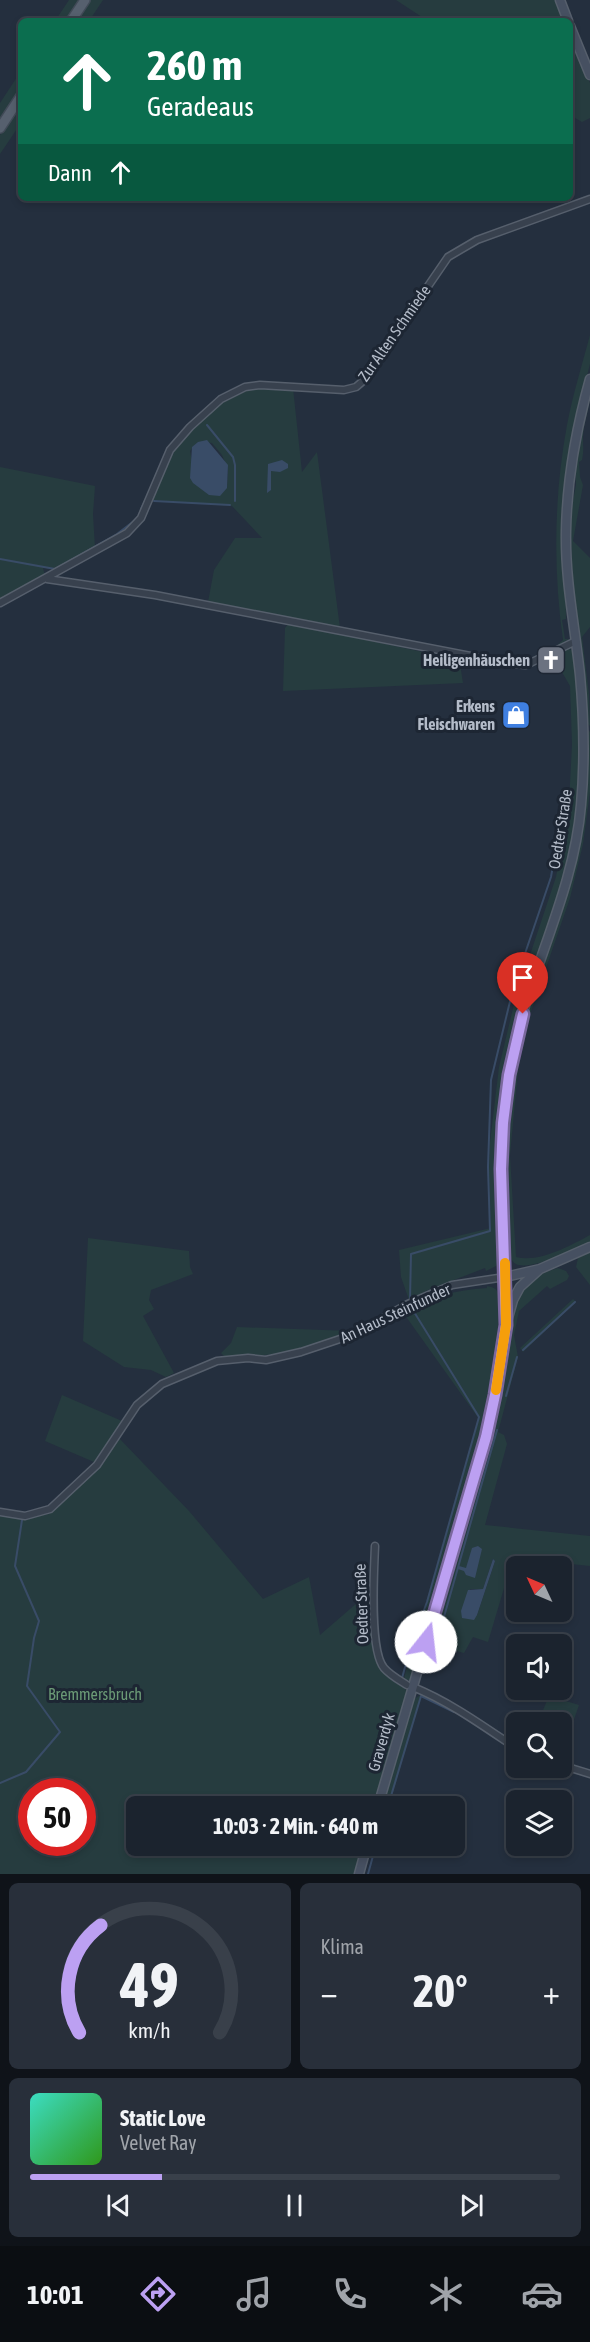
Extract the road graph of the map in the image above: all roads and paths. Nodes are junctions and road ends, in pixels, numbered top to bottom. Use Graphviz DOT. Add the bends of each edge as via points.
graph roads {
  1 [pos="85,0"];
  2 [pos="560,0"];
  3 [pos="73,18"];
  4 [pos="567,18"];
  5 [pos="573,33"];
  6 [pos="590,75"];
  7 [pos="18,101"];
  8 [pos="0,128"];
  9 [pos="590,199"];
  10 [pos="590,379"];
  11 [pos="47,579"];
  12 [pos="0,603"];
  13 [pos="576,641"];
  14 [pos="590,1247"];
  15 [pos="540,1269"];
  16 [pos="506,1277"];
  17 [pos="506,1325"];
  18 [pos="0,1512"];
  19 [pos="375,1546"];
  20 [pos="410,1686"];
  21 [pos="506,1741"];
  22 [pos="572,1768"];
  23 [pos="590,1774"];
  24 [pos="381,1796"];
  25 [pos="364,1856"];
  26 [pos="359,1874"];
  1 -- 3 [label="main road"];
  2 -- 4 [label="main road"];
  5 -- 6 [label="main road"];
  7 -- 8 [label="main road"];
  9 -- 11 [label="street, Zur Alten Schmiede" via="477,240 448,256 356,387 344,390 260,384 221,399 170,450 141,518 127,533"];
  10 -- 13 [label="main road, Oedter Straße" via="574,448 567,509 567,557"];
  11 -- 12 [label="street, Zur Alten Schmiede"];
  11 -- 13 [label="street" via="155,595 512,664 526,664"];
  13 -- 16 [label="main road, Oedter Straße" via="584,723 581,810 570,871 519,1027 509,1075 501,1169"];
  14 -- 15 [label="main road"];
  15 -- 16 [label="main road"];
  15 -- 17 [label="main road" via="520,1287"];
  16 -- 17 [label="main road"];
  16 -- 18 [label="street, An Haus Steinfunder" via="452,1285 408,1304 356,1334 301,1353 266,1360 224,1360 162,1384 137,1405 96,1465 50,1509 25,1516"];
  17 -- 20 [label="main road, Graverdyk" via="486,1437"];
  19 -- 20 [label="street, Oedter Straße" via="377,1650 382,1666"];
  20 -- 21 [label="street" via="427,1692"];
  20 -- 24 [label="main road, Graverdyk"];
  22 -- 23 [label="street"];
  25 -- 26 [label="main road"];
}
